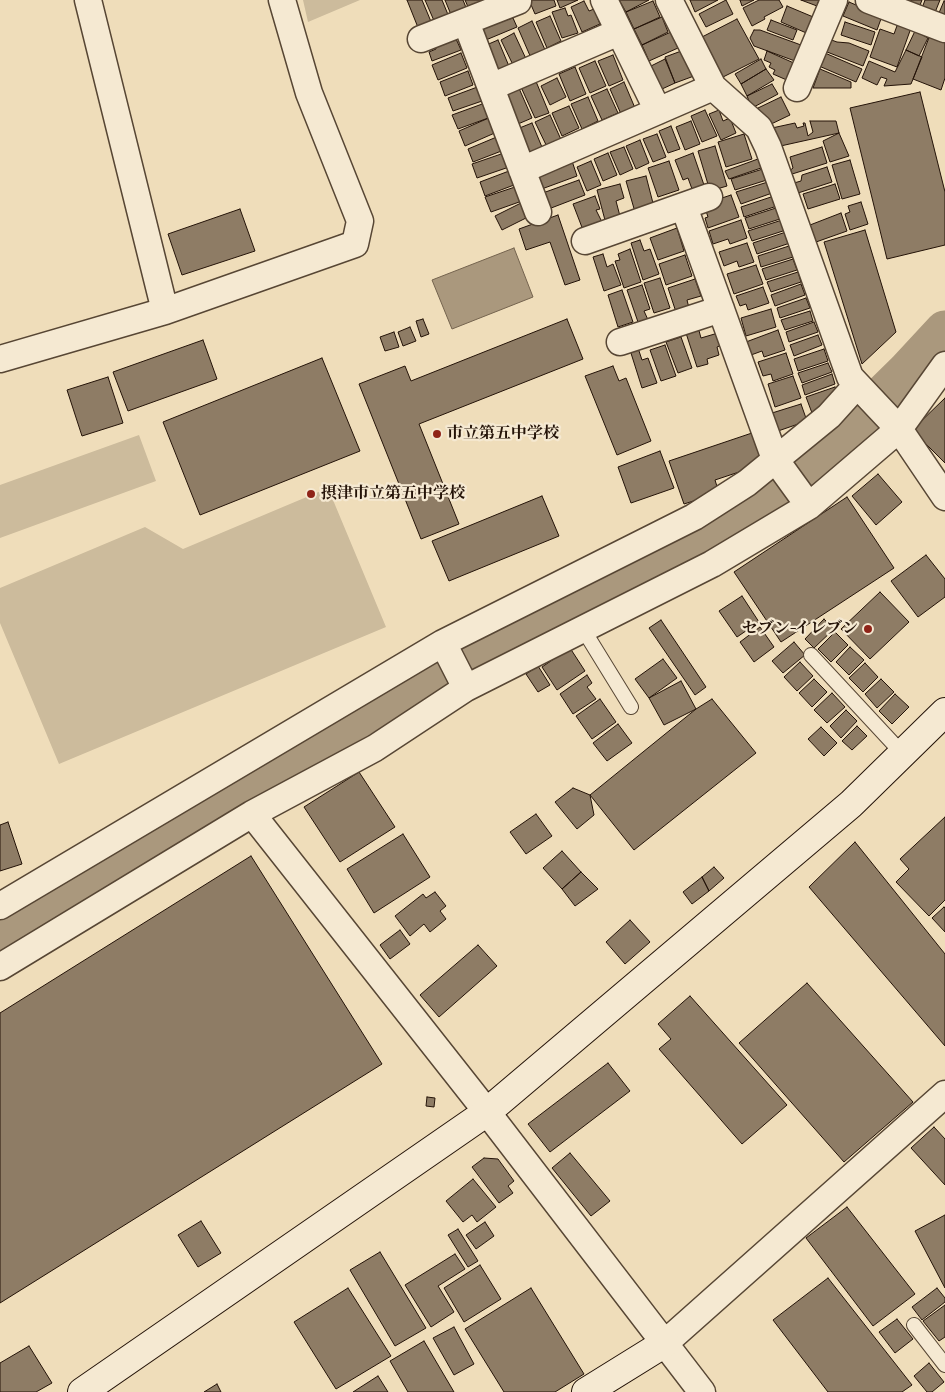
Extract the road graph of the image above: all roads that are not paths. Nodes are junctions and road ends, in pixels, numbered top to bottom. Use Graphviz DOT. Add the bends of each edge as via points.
graph roads {
  1 [pos="88,0"];
  2 [pos="282,0"];
  3 [pos="604,0"];
  4 [pos="669,0"];
  5 [pos="834,0"];
  6 [pos="869,0"];
  7 [pos="520,6"];
  8 [pos="466,22"];
  9 [pos="945,29"];
  10 [pos="619,32"];
  11 [pos="421,39"];
  12 [pos="490,87"];
  13 [pos="714,87"];
  14 [pos="797,88"];
  15 [pos="658,112"];
  16 [pos="522,170"];
  17 [pos="709,198"];
  18 [pos="684,207"];
  19 [pos="538,212"];
  20 [pos="585,241"];
  21 [pos="721,309"];
  22 [pos="165,311"];
  23 [pos="620,342"];
  24 [pos="0,359"];
  25 [pos="945,365"];
  26 [pos="860,388"];
  27 [pos="891,421"];
  28 [pos="775,458"];
  29 [pos="945,497"];
  30 [pos="809,506"];
  31 [pos="583,629"];
  32 [pos="443,643"];
  33 [pos="811,655"];
  34 [pos="466,688"];
  35 [pos="630,707"];
  36 [pos="945,712"];
  37 [pos="902,753"];
  38 [pos="252,814"];
  39 [pos="0,906"];
  40 [pos="0,967"];
  41 [pos="945,1094"];
  42 [pos="487,1112"];
  43 [pos="914,1325"];
  44 [pos="665,1343"];
  45 [pos="945,1365"];
  46 [pos="82,1392"];
  47 [pos="586,1392"];
  48 [pos="702,1392"];
  1 -- 22 [label="street"];
  2 -- 22 [label="street" via="309,93 360,221 355,244"];
  3 -- 10 [label="street"];
  4 -- 13 [label="street"];
  5 -- 14 [label="street"];
  6 -- 9 [label="street"];
  7 -- 8 [label="street"];
  8 -- 11 [label="street"];
  8 -- 12 [label="street"];
  10 -- 12 [label="street"];
  10 -- 15 [label="street"];
  12 -- 16 [label="street"];
  13 -- 15 [label="street"];
  13 -- 26 [label="street" via="758,128 768,147 850,378"];
  15 -- 16 [label="street"];
  16 -- 19 [label="street"];
  17 -- 18 [label="street"];
  18 -- 20 [label="street"];
  18 -- 21 [label="street"];
  21 -- 23 [label="street"];
  21 -- 28 [label="street"];
  22 -- 24 [label="street"];
  25 -- 27 [label="street"];
  26 -- 27 [label="street"];
  26 -- 28 [label="street"];
  27 -- 29 [label="street"];
  27 -- 30 [label="street"];
  28 -- 30 [label="street"];
  28 -- 32 [label="street" via="747,483 694,517"];
  30 -- 31 [label="street" via="712,564"];
  31 -- 34 [label="street"];
  31 -- 35 [label="lane"];
  32 -- 34 [label="street"];
  32 -- 39 [label="street"];
  33 -- 37 [label="lane"];
  34 -- 38 [label="street" via="375,748"];
  36 -- 37 [label="street"];
  37 -- 42 [label="street" via="843,810"];
  38 -- 40 [label="street"];
  38 -- 42 [label="street"];
  41 -- 44 [label="street"];
  42 -- 44 [label="street"];
  42 -- 46 [label="street"];
  43 -- 45 [label="lane"];
  44 -- 47 [label="street"];
  44 -- 48 [label="street"];
}
